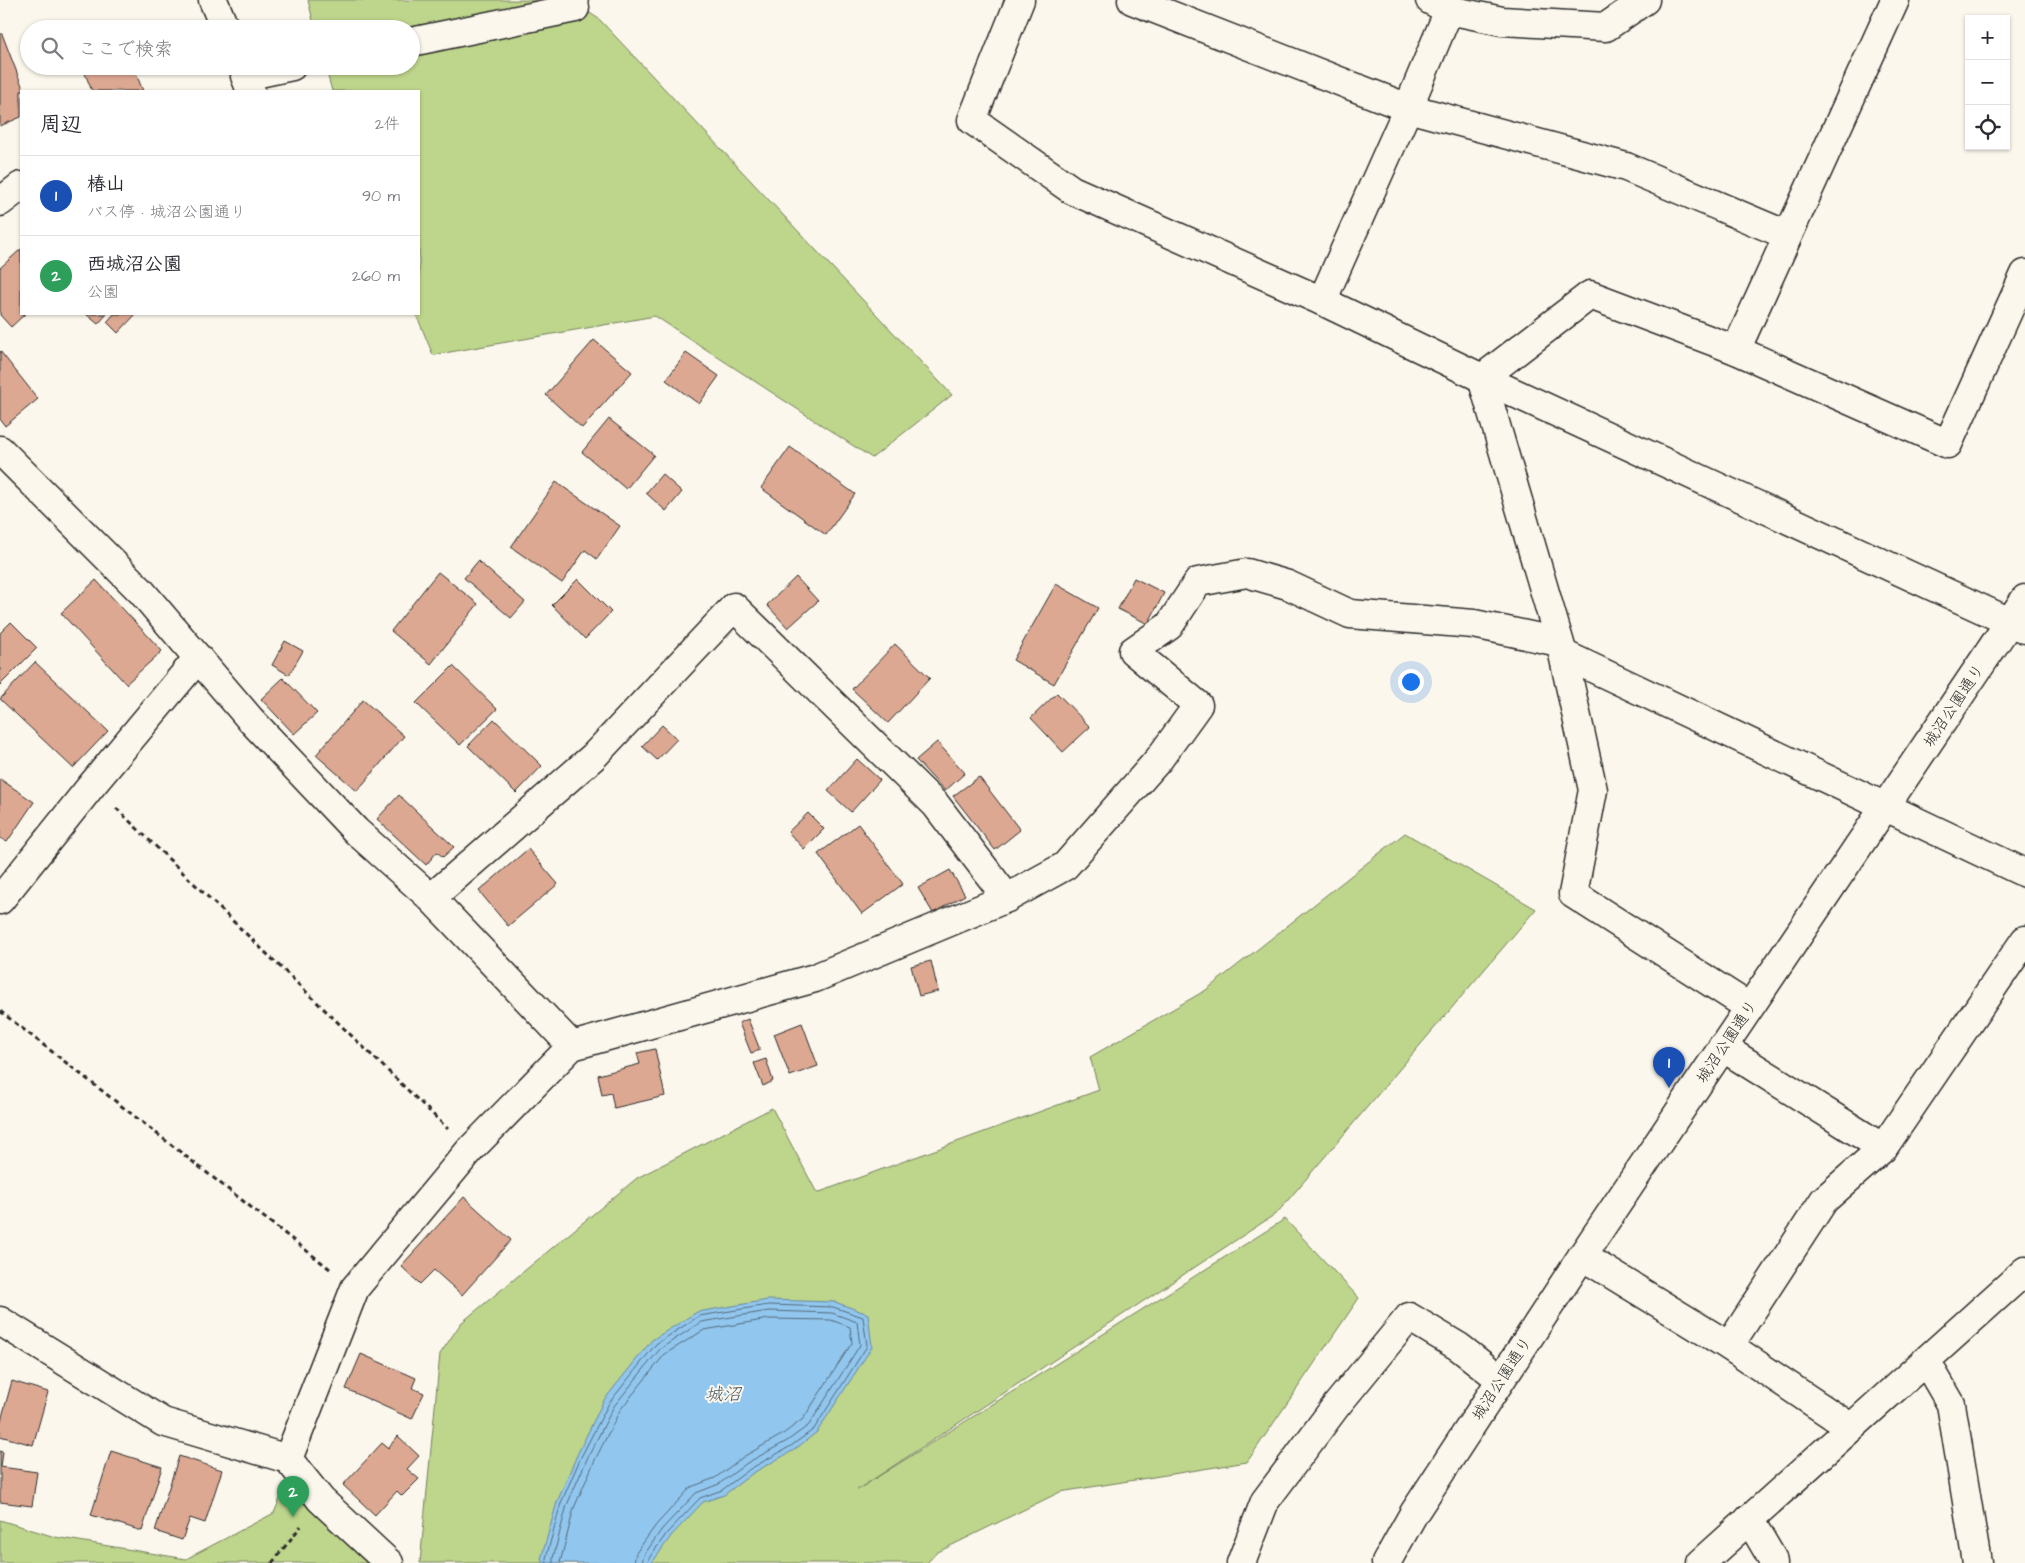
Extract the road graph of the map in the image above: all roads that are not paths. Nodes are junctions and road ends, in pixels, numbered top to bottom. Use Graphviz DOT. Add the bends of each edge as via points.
graph roads {
  1 [pos="213,0"];
  2 [pos="572,0"];
  3 [pos="1020,0"];
  4 [pos="1132,0"];
  5 [pos="1645,0"];
  6 [pos="1895,0"];
  7 [pos="1440,5"];
  8 [pos="221,20"];
  9 [pos="420,40"];
  10 [pos="1408,108"];
  11 [pos="20,187"];
  12 [pos="0,202"];
  13 [pos="1787,235"];
  14 [pos="2025,274"];
  15 [pos="1322,301"];
  16 [pos="1736,350"];
  17 [pos="1482,378"];
  18 [pos="0,450"];
  19 [pos="2025,598"];
  20 [pos="2017,625"];
  21 [pos="1561,648"];
  22 [pos="198,658"];
  23 [pos="1886,807"];
  24 [pos="2025,874"];
  25 [pos="431,898"];
  26 [pos="1007,898"];
  27 [pos="0,900"];
  28 [pos="2025,940"];
  29 [pos="1749,1007"];
  30 [pos="572,1046"];
  31 [pos="1722,1047"];
  32 [pos="1883,1148"];
  33 [pos="1582,1256"];
  34 [pos="2025,1271"];
  35 [pos="0,1321"];
  36 [pos="1729,1346"];
  37 [pos="1926,1361"];
  38 [pos="1500,1379"];
  39 [pos="1850,1427"];
  40 [pos="288,1458"];
  41 [pos="1750,1519"];
  42 [pos="390,1563"];
  43 [pos="1241,1563"];
  44 [pos="1386,1563"];
  45 [pos="1701,1563"];
  46 [pos="1773,1563"];
  47 [pos="1977,1563"];
  1 -- 8 [label="street"];
  2 -- 9 [label="street" via="575,8"];
  3 -- 15 [label="street" via="972,120 1072,190"];
  4 -- 10 [label="street"];
  5 -- 7 [label="street" via="1606,27 1502,21"];
  6 -- 13 [label="street"];
  7 -- 10 [label="street"];
  10 -- 13 [label="street" via="1626,167"];
  10 -- 15 [label="street"];
  11 -- 12 [label="street"];
  13 -- 16 [label="street"];
  14 -- 16 [label="street" via="1948,444"];
  15 -- 17 [label="street"];
  16 -- 17 [label="street" via="1590,295"];
  17 -- 20 [label="street"];
  17 -- 21 [label="street"];
  18 -- 22 [label="street" via="141,591"];
  19 -- 20 [label="street, 城沼公園通り"];
  20 -- 23 [label="street, 城沼公園通り"];
  21 -- 23 [label="street"];
  21 -- 26 [label="street" via="1474,624 1350,614 1288,585 1247,573 1198,582 1168,626 1133,650 1198,705 1159,759 1065,866"];
  21 -- 29 [label="street" via="1593,790 1573,894"];
  22 -- 25 [label="street" via="250,719 356,831"];
  22 -- 27 [label="street"];
  23 -- 24 [label="street"];
  23 -- 29 [label="street, 城沼公園通り"];
  25 -- 26 [label="street" via="594,757 734,607 936,805"];
  25 -- 30 [label="street"];
  26 -- 30 [label="street" via="815,978"];
  28 -- 32 [label="street"];
  29 -- 31 [label="street, 城沼公園通り"];
  30 -- 40 [label="street" via="470,1150 355,1288"];
  31 -- 32 [label="street"];
  31 -- 33 [label="street, 城沼公園通り"];
  32 -- 36 [label="street" via="1824,1200"];
  33 -- 36 [label="street"];
  33 -- 38 [label="street, 城沼公園通り"];
  34 -- 37 [label="street"];
  35 -- 40 [label="street" via="163,1422"];
  36 -- 39 [label="street"];
  37 -- 39 [label="street"];
  37 -- 47 [label="street" via="1951,1404"];
  38 -- 43 [label="street" via="1458,1347 1409,1317 1265,1500"];
  38 -- 44 [label="street, 城沼公園通り" via="1414,1513"];
  39 -- 41 [label="street"];
  40 -- 42 [label="street" via="321,1500"];
  41 -- 45 [label="street"];
  41 -- 46 [label="street"];
}
